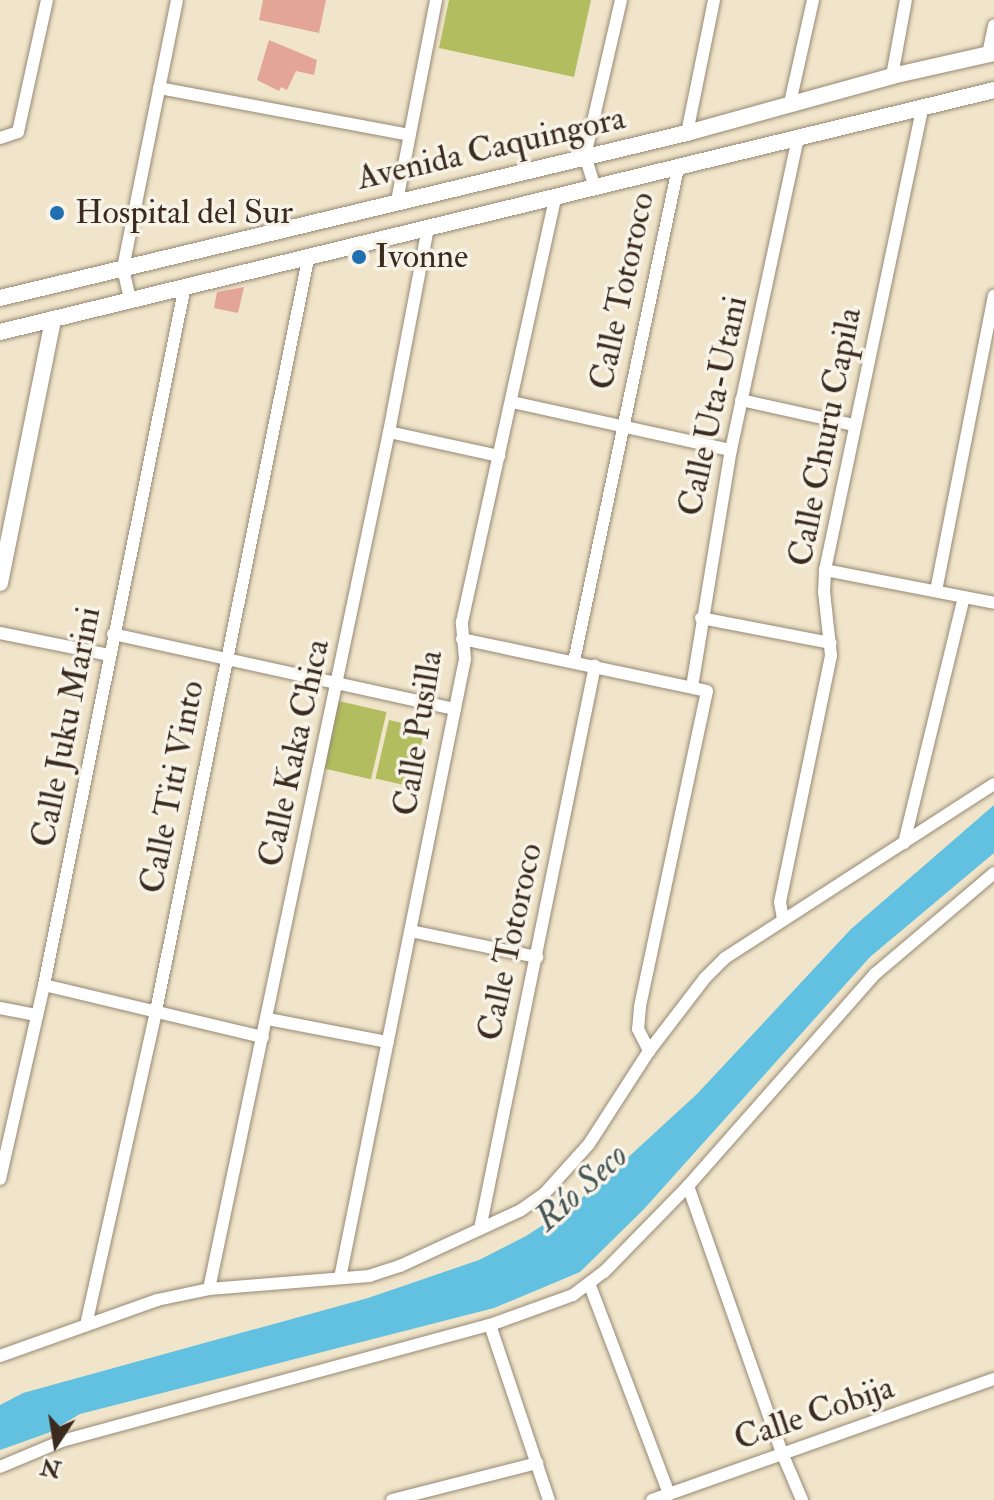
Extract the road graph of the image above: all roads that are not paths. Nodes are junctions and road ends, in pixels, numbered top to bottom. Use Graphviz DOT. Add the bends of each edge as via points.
graph roads {
  1 [pos="47,0"];
  2 [pos="177,0"];
  3 [pos="436,0"];
  4 [pos="621,0"];
  5 [pos="714,0"];
  6 [pos="813,0"];
  7 [pos="906,0"];
  8 [pos="994,26"];
  9 [pos="991,54"];
  10 [pos="892,76"];
  11 [pos="159,88"];
  12 [pos="994,90"];
  13 [pos="790,103"];
  14 [pos="922,108"];
  15 [pos="687,133"];
  16 [pos="409,135"];
  17 [pos="0,138"];
  18 [pos="798,138"];
  19 [pos="585,156"];
  20 [pos="678,168"];
  21 [pos="595,188"];
  22 [pos="555,198"];
  23 [pos="397,201"];
  24 [pos="428,227"];
  25 [pos="308,259"];
  26 [pos="123,268"];
  27 [pos="185,286"];
  28 [pos="994,296"];
  29 [pos="0,298"];
  30 [pos="130,299"];
  31 [pos="53,319"];
  32 [pos="0,332"];
  33 [pos="741,400"];
  34 [pos="512,402"];
  35 [pos="854,425"];
  36 [pos="621,427"];
  37 [pos="389,432"];
  38 [pos="731,450"];
  39 [pos="499,456"];
  40 [pos="825,570"];
  41 [pos="0,583"];
  42 [pos="936,591"];
  43 [pos="964,597"];
  44 [pos="994,603"];
  45 [pos="701,618"];
  46 [pos="0,633"];
  47 [pos="113,634"];
  48 [pos="462,639"];
  49 [pos="831,643"];
  50 [pos="109,655"];
  51 [pos="226,660"];
  52 [pos="574,661"];
  53 [pos="595,666"];
  54 [pos="338,682"];
  55 [pos="692,687"];
  56 [pos="455,709"];
  57 [pos="994,784"];
  58 [pos="904,843"];
  59 [pos="994,873"];
  60 [pos="783,919"];
  61 [pos="411,931"];
  62 [pos="537,957"];
  63 [pos="44,985"];
  64 [pos="0,1008"];
  65 [pos="156,1011"];
  66 [pos="37,1015"];
  67 [pos="268,1019"];
  68 [pos="263,1037"];
  69 [pos="388,1042"];
  70 [pos="649,1051"];
  71 [pos="0,1179"];
  72 [pos="688,1186"];
  73 [pos="480,1229"];
  74 [pos="340,1278"];
  75 [pos="589,1283"];
  76 [pos="209,1289"];
  77 [pos="86,1325"];
  78 [pos="490,1325"];
  79 [pos="0,1356"];
  80 [pos="994,1379"];
  81 [pos="782,1453"];
  82 [pos="537,1463"];
  83 [pos="0,1467"];
  84 [pos="669,1494"];
  85 [pos="424,1496"];
  86 [pos="392,1500"];
  87 [pos="549,1500"];
  88 [pos="652,1500"];
  89 [pos="802,1500"];
  1 -- 17 [label="street" via="18,132"];
  2 -- 11 [label="street"];
  3 -- 16 [label="street"];
  4 -- 19 [label="street"];
  5 -- 15 [label="street"];
  6 -- 13 [label="street"];
  7 -- 10 [label="street"];
  8 -- 9 [label="street"];
  9 -- 10 [label="street, Avenida Caquingora"];
  10 -- 13 [label="street, Avenida Caquingora"];
  11 -- 16 [label="street"];
  11 -- 26 [label="street"];
  12 -- 14 [label="street, Avenida Caquingora"];
  13 -- 15 [label="street, Avenida Caquingora"];
  14 -- 18 [label="street, Avenida Caquingora"];
  14 -- 35 [label="street, Calle Churu Capila"];
  15 -- 19 [label="street, Avenida Caquingora"];
  16 -- 23 [label="street"];
  18 -- 20 [label="street, Avenida Caquingora"];
  18 -- 33 [label="street, Calle Uta-Utani"];
  19 -- 21 [label="street"];
  19 -- 23 [label="street, Avenida Caquingora"];
  20 -- 21 [label="street, Avenida Caquingora"];
  20 -- 36 [label="street, Calle Totoroco"];
  21 -- 22 [label="street, Avenida Caquingora"];
  22 -- 24 [label="street, Avenida Caquingora"];
  22 -- 34 [label="street, Calle Pusilla"];
  23 -- 26 [label="street, Avenida Caquingora"];
  24 -- 25 [label="street, Avenida Caquingora"];
  24 -- 37 [label="street, Calle Kaka Chica"];
  25 -- 27 [label="street, Avenida Caquingora"];
  25 -- 51 [label="street, Calle Titi Vinto"];
  26 -- 29 [label="street, Avenida Caquingora"];
  26 -- 30 [label="street"];
  27 -- 30 [label="street, Avenida Caquingora"];
  27 -- 47 [label="street, Calle Juku Marini"];
  28 -- 42 [label="street"];
  30 -- 31 [label="street, Avenida Caquingora"];
  31 -- 32 [label="street, Avenida Caquingora"];
  31 -- 41 [label="street"];
  33 -- 35 [label="street"];
  33 -- 38 [label="street, Calle Uta-Utani"];
  34 -- 36 [label="street"];
  34 -- 39 [label="street, Calle Pusilla"];
  35 -- 40 [label="street, Calle Churu Capila"];
  36 -- 38 [label="street"];
  36 -- 52 [label="street, Calle Totoroco"];
  37 -- 39 [label="street"];
  37 -- 54 [label="street, Calle Kaka Chica"];
  38 -- 45 [label="street, Calle Uta-Utani"];
  39 -- 48 [label="street, Calle Pusilla"];
  40 -- 42 [label="street"];
  40 -- 49 [label="street, Calle Churu Capila"];
  42 -- 43 [label="street"];
  43 -- 44 [label="street"];
  43 -- 58 [label="street"];
  45 -- 49 [label="street"];
  45 -- 55 [label="street, Calle Uta-Utani"];
  46 -- 50 [label="street"];
  47 -- 50 [label="street, Calle Juku Marini"];
  47 -- 51 [label="street"];
  48 -- 52 [label="street"];
  48 -- 56 [label="street, Calle Pusilla" via="465,659"];
  49 -- 60 [label="street, Calle Churu Capila" via="780,902"];
  50 -- 63 [label="street, Calle Juku Marini"];
  51 -- 54 [label="street"];
  51 -- 65 [label="street, Calle Titi Vinto"];
  52 -- 53 [label="street"];
  53 -- 55 [label="street"];
  53 -- 62 [label="street, Calle Totoroco"];
  54 -- 56 [label="street"];
  54 -- 67 [label="street, Calle Kaka Chica"];
  55 -- 70 [label="street" via="707,691 640,1007 638,1029"];
  56 -- 61 [label="street, Calle Pusilla"];
  57 -- 58 [label="street"];
  58 -- 60 [label="street"];
  59 -- 72 [label="street" via="875,974"];
  60 -- 70 [label="street" via="725,958"];
  61 -- 62 [label="street"];
  61 -- 69 [label="street, Calle Pusilla"];
  62 -- 73 [label="street, Calle Totoroco"];
  63 -- 65 [label="street"];
  63 -- 66 [label="street, Calle Juku Marini"];
  64 -- 66 [label="street"];
  65 -- 68 [label="street"];
  65 -- 77 [label="street, Calle Titi Vinto"];
  66 -- 71 [label="street, Calle Juku Marini"];
  67 -- 68 [label="street, Calle Kaka Chica"];
  67 -- 69 [label="street"];
  68 -- 76 [label="street, Calle Kaka Chica"];
  69 -- 74 [label="street, Calle Pusilla"];
  70 -- 73 [label="street" via="589,1144 554,1184 521,1210"];
  72 -- 75 [label="street"];
  72 -- 81 [label="street"];
  73 -- 74 [label="street" via="400,1266"];
  74 -- 76 [label="street"];
  75 -- 78 [label="street" via="573,1295"];
  75 -- 84 [label="street"];
  76 -- 77 [label="street" via="157,1300"];
  77 -- 79 [label="street"];
  78 -- 82 [label="street"];
  78 -- 83 [label="street" via="161,1412 62,1441"];
  80 -- 81 [label="street, Calle Cobija"];
  81 -- 84 [label="street, Calle Cobija"];
  81 -- 89 [label="street"];
  82 -- 85 [label="street"];
  82 -- 87 [label="street"];
  84 -- 88 [label="street, Calle Cobija"];
  85 -- 86 [label="street"];
}
